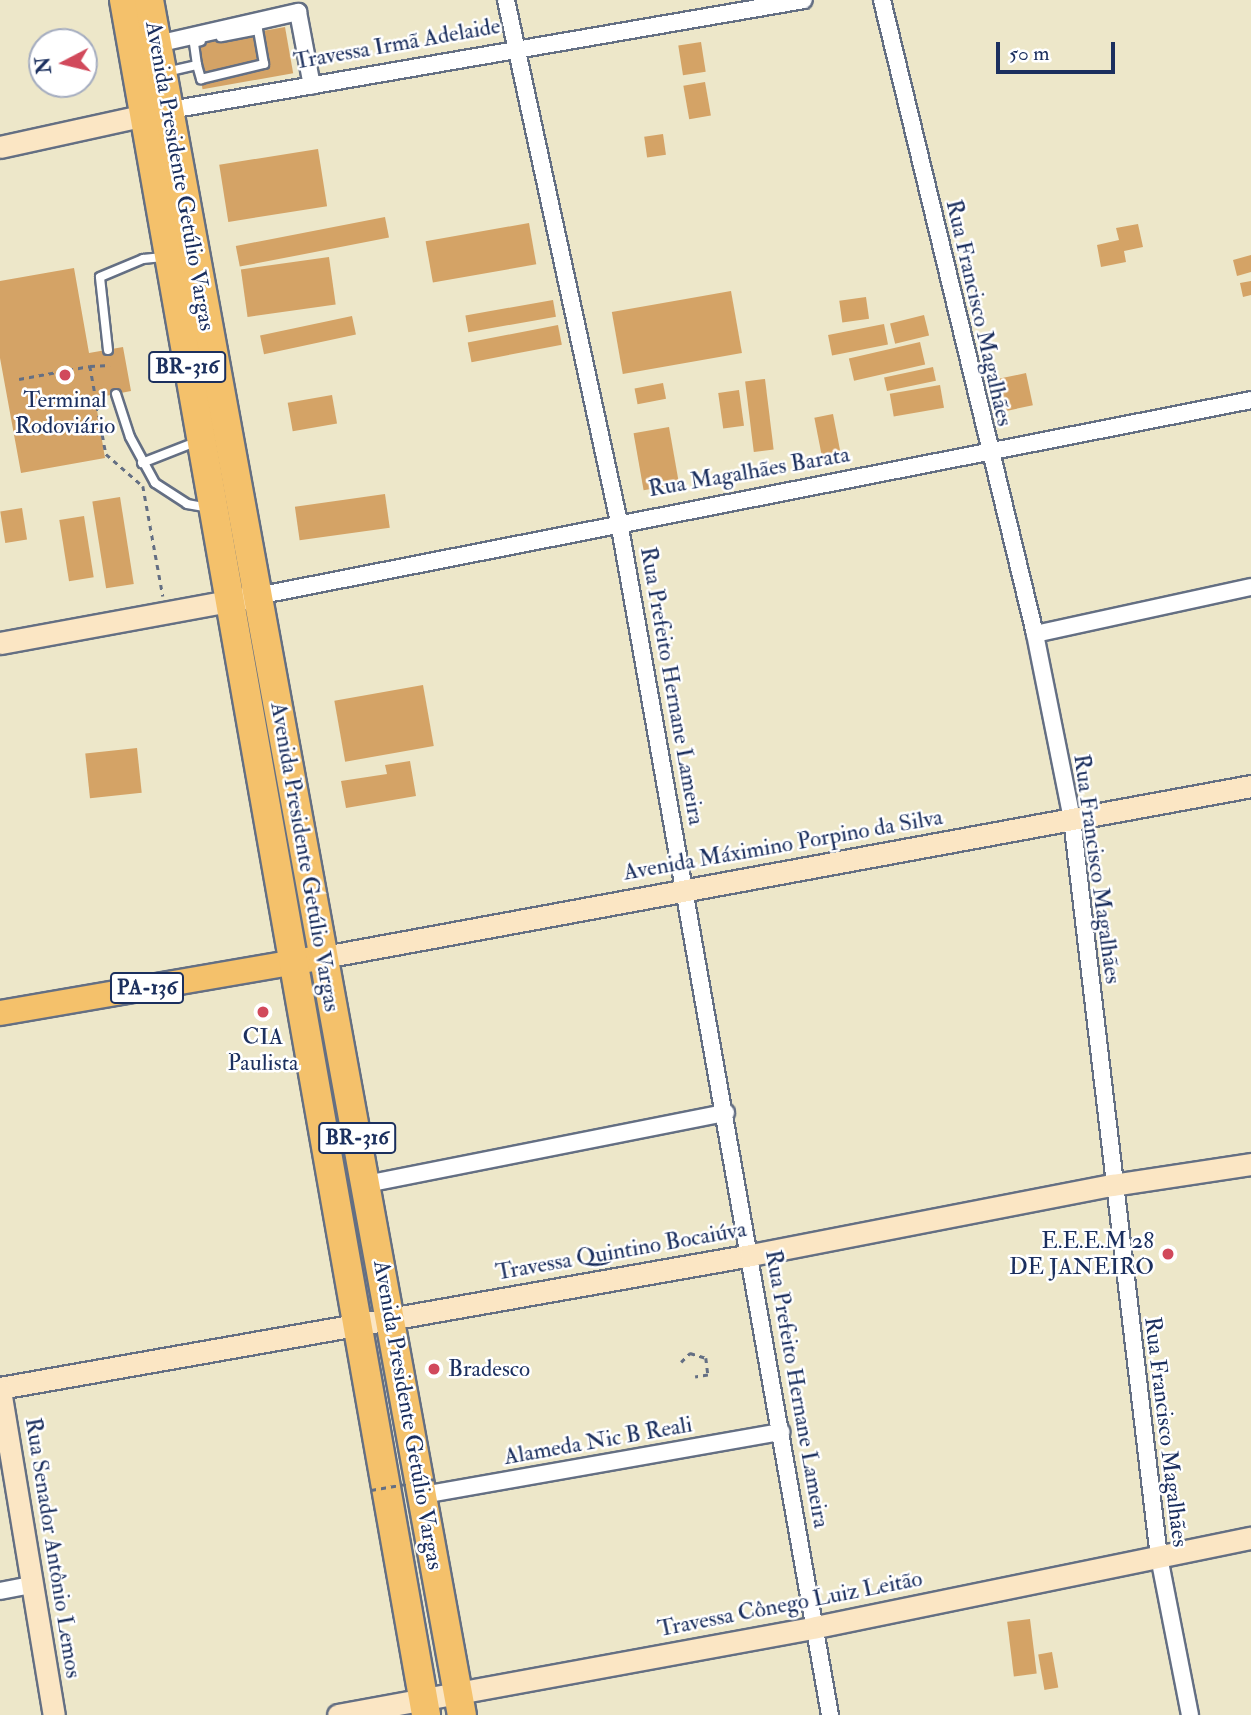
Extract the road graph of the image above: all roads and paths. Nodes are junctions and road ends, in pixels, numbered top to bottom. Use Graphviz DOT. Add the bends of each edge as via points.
graph roads {
  1 [pos="124,0"];
  2 [pos="149,0"];
  3 [pos="506,0"];
  4 [pos="804,0"];
  5 [pos="882,0"];
  6 [pos="157,44"];
  7 [pos="517,50"];
  8 [pos="197,65"];
  9 [pos="163,72"];
  10 [pos="312,86"];
  11 [pos="157,113"];
  12 [pos="0,147"];
  13 [pos="168,256"];
  14 [pos="107,350"];
  15 [pos="110,365"];
  16 [pos="90,366"];
  17 [pos="19,379"];
  18 [pos="116,394"];
  19 [pos="1251,400"];
  20 [pos="213,438"];
  21 [pos="989,455"];
  22 [pos="142,463"];
  23 [pos="213,509"];
  24 [pos="619,522"];
  25 [pos="1251,587"];
  26 [pos="257,596"];
  27 [pos="230,601"];
  28 [pos="166,613"];
  29 [pos="1035,634"];
  30 [pos="0,643"];
  31 [pos="1251,786"];
  32 [pos="1072,819"];
  33 [pos="685,889"];
  34 [pos="324,957"];
  35 [pos="293,963"];
  36 [pos="0,1013"];
  37 [pos="726,1113"];
  38 [pos="1251,1164"];
  39 [pos="366,1184"];
  40 [pos="1112,1185"];
  41 [pos="751,1255"];
  42 [pos="390,1318"];
  43 [pos="358,1324"];
  44 [pos="681,1362"];
  45 [pos="695,1377"];
  46 [pos="0,1389"];
  47 [pos="781,1432"];
  48 [pos="429,1487"];
  49 [pos="371,1490"];
  50 [pos="1251,1538"];
  51 [pos="1159,1557"];
  52 [pos="31,1585"];
  53 [pos="0,1591"];
  54 [pos="816,1628"];
  55 [pos="460,1704"];
  56 [pos="425,1707"];
  57 [pos="54,1715"];
  58 [pos="338,1715"];
  59 [pos="830,1715"];
  60 [pos="1190,1715"];
  1 -- 11 [label="highway, Avenida Presidente Getúlio Vargas / BR-316"];
  2 -- 6 [label="highway, Avenida Presidente Getúlio Vargas / BR-316"];
  3 -- 7 [label="street, Rua Prefeito Hernane Lameira"];
  4 -- 7 [label="street, Travessa Irmã Adelaide"];
  5 -- 21 [label="street, Rua Francisco Magalhães"];
  6 -- 9 [label="highway, Avenida Presidente Getúlio Vargas / BR-316"];
  6 -- 10 [label="street" via="298,12"];
  7 -- 10 [label="street, Travessa Irmã Adelaide"];
  7 -- 24 [label="street, Rua Prefeito Hernane Lameira"];
  8 -- 8 [label="lane" via="201,79 264,64 258,30 194,43"];
  8 -- 9 [label="lane"];
  9 -- 11 [label="highway, Avenida Presidente Getúlio Vargas / BR-316"];
  10 -- 11 [label="street, Travessa Irmã Adelaide"];
  11 -- 12 [label="street, Travessa Irmã Adelaide"];
  11 -- 13 [label="highway, Avenida Presidente Getúlio Vargas / BR-316"];
  13 -- 14 [label="lane" via="100,277"];
  13 -- 20 [label="highway, Avenida Presidente Getúlio Vargas / BR-316"];
  15 -- 16 [label="path"];
  16 -- 17 [label="path"];
  16 -- 28 [label="path" via="106,454 143,486"];
  18 -- 22 [label="lane"];
  19 -- 21 [label="street, Rua Magalhães Barata"];
  20 -- 22 [label="lane"];
  20 -- 23 [label="highway, Avenida Presidente Getúlio Vargas / BR-316"];
  20 -- 26 [label="highway, Avenida Presidente Getúlio Vargas / BR-316"];
  21 -- 24 [label="street, Rua Magalhães Barata"];
  21 -- 29 [label="street, Rua Francisco Magalhães"];
  22 -- 23 [label="lane" via="155,484 171,495"];
  23 -- 27 [label="highway, Avenida Presidente Getúlio Vargas / BR-316"];
  24 -- 26 [label="street, Rua Magalhães Barata"];
  24 -- 33 [label="street, Rua Prefeito Hernane Lameira"];
  25 -- 29 [label="street"];
  26 -- 27 [label="street"];
  26 -- 34 [label="highway, Avenida Presidente Getúlio Vargas / BR-316"];
  27 -- 28 [label="street"];
  27 -- 35 [label="highway, Avenida Presidente Getúlio Vargas / BR-316"];
  28 -- 30 [label="street"];
  29 -- 32 [label="street, Rua Francisco Magalhães"];
  31 -- 32 [label="street, Avenida Máximino Porpino da Silva"];
  32 -- 33 [label="street, Avenida Máximino Porpino da Silva"];
  32 -- 40 [label="street, Rua Francisco Magalhães"];
  33 -- 34 [label="street, Avenida Máximino Porpino da Silva"];
  33 -- 37 [label="street, Rua Prefeito Hernane Lameira"];
  34 -- 35 [label="main road, PA-136"];
  34 -- 39 [label="highway, Avenida Presidente Getúlio Vargas / BR-316"];
  35 -- 36 [label="main road, PA-136"];
  35 -- 43 [label="highway, Avenida Presidente Getúlio Vargas / BR-316"];
  37 -- 39 [label="street"];
  37 -- 41 [label="street, Rua Prefeito Hernane Lameira"];
  38 -- 40 [label="street, Travessa Quintino Bocaiúva"];
  39 -- 42 [label="highway, Avenida Presidente Getúlio Vargas / BR-316"];
  40 -- 41 [label="street, Travessa Quintino Bocaiúva"];
  40 -- 51 [label="street, Rua Francisco Magalhães"];
  41 -- 42 [label="street, Travessa Quintino Bocaiúva"];
  41 -- 47 [label="street, Rua Prefeito Hernane Lameira"];
  42 -- 43 [label="street, Travessa Quintino Bocaiúva"];
  42 -- 48 [label="highway, Avenida Presidente Getúlio Vargas / BR-316"];
  43 -- 46 [label="street, Travessa Quintino Bocaiúva"];
  43 -- 56 [label="highway, Avenida Presidente Getúlio Vargas / BR-316"];
  44 -- 45 [label="path" via="690,1353 706,1357 708,1375"];
  46 -- 52 [label="street, Rua Senador Antônio Lemos"];
  47 -- 48 [label="street, Alameda Nic B Reali"];
  47 -- 54 [label="street, Rua Prefeito Hernane Lameira"];
  48 -- 49 [label="path, bridge"];
  48 -- 55 [label="highway, Avenida Presidente Getúlio Vargas / BR-316"];
  50 -- 51 [label="street, Travessa Cônego Luiz Leitão"];
  51 -- 54 [label="street, Travessa Cônego Luiz Leitão"];
  51 -- 60 [label="street, Rua Francisco Magalhães"];
  52 -- 53 [label="street"];
  52 -- 57 [label="street, Rua Senador Antônio Lemos"];
  54 -- 55 [label="street, Travessa Cônego Luiz Leitão"];
  54 -- 59 [label="street, Rua Prefeito Hernane Lameira"];
  55 -- 56 [label="street, Travessa Cônego Luiz Leitão"];
  56 -- 58 [label="street, Travessa Cônego Luiz Leitão"];
}
